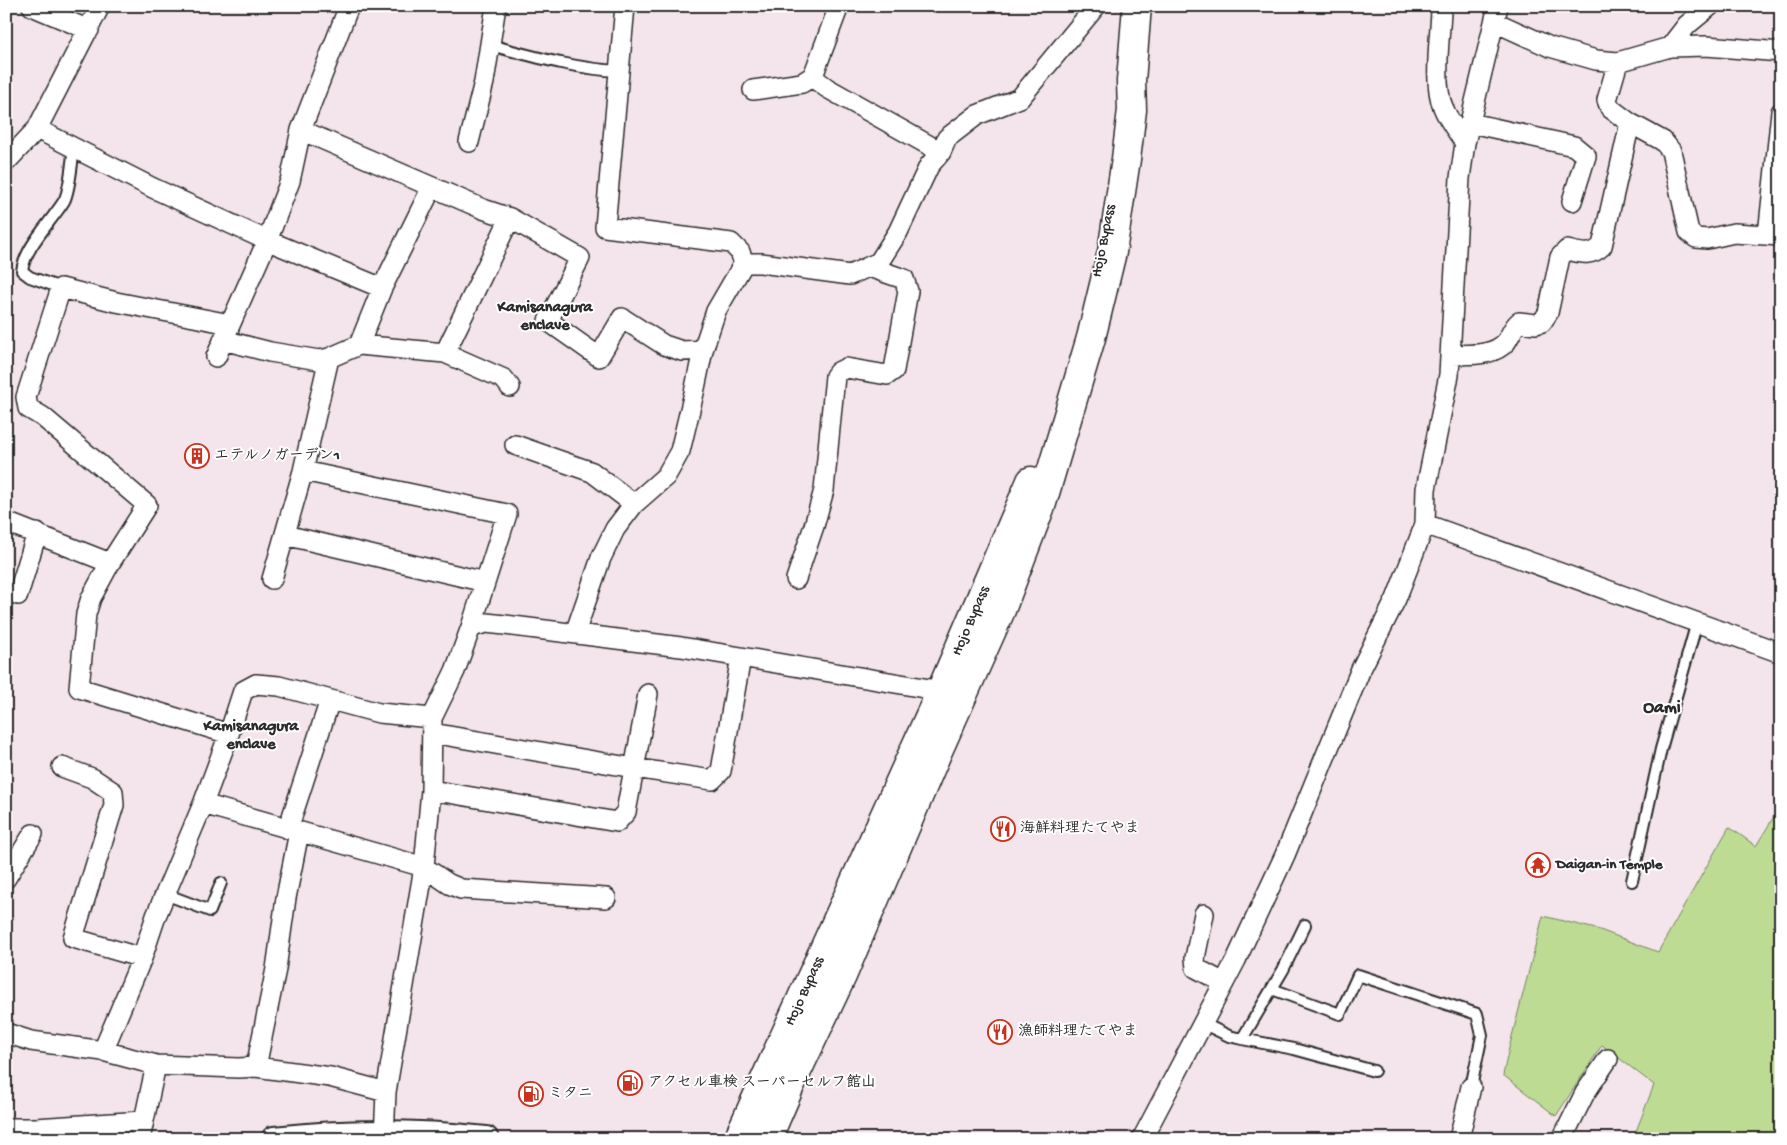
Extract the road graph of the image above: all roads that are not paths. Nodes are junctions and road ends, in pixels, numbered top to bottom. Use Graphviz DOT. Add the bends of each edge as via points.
graph roads {
  1 [pos="32,6"];
  2 [pos="100,6"];
  3 [pos="349,6"];
  4 [pos="496,6"];
  5 [pos="626,6"];
  6 [pos="839,6"];
  7 [pos="1096,6"];
  8 [pos="1137,6"];
  9 [pos="1439,6"];
  10 [pos="1710,6"];
  11 [pos="1496,14"];
  12 [pos="89,30"];
  13 [pos="490,44"];
  14 [pos="1670,47"];
  15 [pos="1781,52"];
  16 [pos="1618,62"];
  17 [pos="619,71"];
  18 [pos="812,77"];
  19 [pos="753,90"];
  20 [pos="1781,112"];
  21 [pos="1471,123"];
  22 [pos="1630,123"];
  23 [pos="37,129"];
  24 [pos="301,130"];
  25 [pos="469,142"];
  26 [pos="1465,143"];
  27 [pos="74,147"];
  28 [pos="941,152"];
  29 [pos="6,162"];
  30 [pos="432,187"];
  31 [pos="1572,201"];
  32 [pos="510,218"];
  33 [pos="1775,236"];
  34 [pos="267,240"];
  35 [pos="744,263"];
  36 [pos="869,267"];
  37 [pos="61,288"];
  38 [pos="382,288"];
  39 [pos="223,340"];
  40 [pos="359,345"];
  41 [pos="703,350"];
  42 [pos="445,353"];
  43 [pos="1450,355"];
  44 [pos="329,358"];
  45 [pos="510,387"];
  46 [pos="515,445"];
  47 [pos="303,471"];
  48 [pos="634,504"];
  49 [pos="6,522"];
  50 [pos="1425,524"];
  51 [pos="36,533"];
  52 [pos="285,535"];
  53 [pos="110,563"];
  54 [pos="272,579"];
  55 [pos="796,579"];
  56 [pos="486,582"];
  57 [pos="18,595"];
  58 [pos="1698,622"];
  59 [pos="472,626"];
  60 [pos="575,633"];
  61 [pos="1781,653"];
  62 [pos="741,657"];
  63 [pos="648,694"];
  64 [pos="951,696"];
  65 [pos="330,700"];
  66 [pos="432,725"];
  67 [pos="230,734"];
  68 [pos="62,767"];
  69 [pos="634,768"];
  70 [pos="431,790"];
  71 [pos="203,804"];
  72 [pos="293,830"];
  73 [pos="33,834"];
  74 [pos="424,867"];
  75 [pos="6,878"];
  76 [pos="1632,881"];
  77 [pos="221,884"];
  78 [pos="165,894"];
  79 [pos="606,898"];
  80 [pos="1204,914"];
  81 [pos="1305,925"];
  82 [pos="142,958"];
  83 [pos="1224,983"];
  84 [pos="1272,989"];
  85 [pos="1202,1023"];
  86 [pos="6,1033"];
  87 [pos="1242,1040"];
  88 [pos="103,1052"];
  89 [pos="1608,1058"];
  90 [pos="156,1065"];
  91 [pos="256,1067"];
  92 [pos="1374,1071"];
  93 [pos="1471,1086"];
  94 [pos="386,1092"];
  95 [pos="6,1128"];
  96 [pos="142,1130"];
  97 [pos="385,1136"];
  98 [pos="274,1139"];
  99 [pos="486,1139"];
  100 [pos="738,1139"];
  101 [pos="767,1139"];
  102 [pos="1142,1139"];
  103 [pos="1459,1139"];
  104 [pos="1562,1139"];
  1 -- 12 [label="street"];
  2 -- 12 [label="street"];
  3 -- 24 [label="street"];
  4 -- 13 [label="street"];
  5 -- 17 [label="street"];
  6 -- 18 [label="street"];
  7 -- 28 [label="street" via="1020,98 977,115 947,138"];
  8 -- 64 [label="highway, Hojo Bypass" via="1132,110 1121,198 1091,338 1042,503 1001,610"];
  9 -- 26 [label="street" via="1440,97"];
  10 -- 14 [label="street" via="1687,25"];
  11 -- 16 [label="street" via="1550,47 1596,60"];
  11 -- 21 [label="street"];
  12 -- 23 [label="street"];
  13 -- 17 [label="lane" via="568,65"];
  13 -- 25 [label="street"];
  14 -- 15 [label="street" via="1706,46"];
  14 -- 16 [label="street"];
  16 -- 22 [label="street" via="1607,100 1610,108"];
  17 -- 35 [label="street" via="605,227 731,243 740,252"];
  18 -- 19 [label="street" via="802,84"];
  18 -- 28 [label="street"];
  20 -- 33 [label="street"];
  21 -- 26 [label="street"];
  21 -- 31 [label="street" via="1574,146 1586,156"];
  22 -- 33 [label="street" via="1663,141 1671,151 1689,232 1696,238 1734,233"];
  22 -- 43 [label="street" via="1602,246 1595,252 1567,250 1560,257 1548,314 1542,322 1519,322 1506,342 1491,353"];
  23 -- 27 [label="street"];
  23 -- 29 [label="street"];
  24 -- 30 [label="street"];
  24 -- 34 [label="street" via="290,181"];
  26 -- 43 [label="street" via="1460,178"];
  27 -- 34 [label="street" via="153,188"];
  27 -- 37 [label="lane" via="65,199 43,228 22,271"];
  28 -- 36 [label="street" via="929,166 880,262"];
  30 -- 32 [label="street"];
  30 -- 38 [label="street"];
  32 -- 41 [label="street" via="580,258 548,321 599,357 622,318 664,344 682,350"];
  32 -- 42 [label="street"];
  34 -- 38 [label="street"];
  34 -- 39 [label="street"];
  35 -- 36 [label="street" via="850,274"];
  35 -- 41 [label="street" via="716,311"];
  36 -- 55 [label="street" via="904,279 908,292 894,370 887,375 846,368 835,376 824,490"];
  37 -- 39 [label="street" via="116,302"];
  37 -- 53 [label="street" via="26,397 28,408 147,505"];
  38 -- 40 [label="street"];
  39 -- 44 [label="street" via="270,352 318,360"];
  40 -- 42 [label="street"];
  40 -- 44 [label="street"];
  41 -- 48 [label="street" via="680,451 666,476"];
  42 -- 45 [label="street" via="504,379"];
  43 -- 50 [label="street" via="1450,375 1426,488"];
  44 -- 47 [label="street"];
  46 -- 48 [label="street" via="592,472"];
  47 -- 52 [label="street"];
  47 -- 56 [label="street" via="507,514"];
  48 -- 60 [label="street" via="615,529 601,558"];
  49 -- 51 [label="street"];
  50 -- 58 [label="street"];
  50 -- 83 [label="street" via="1396,599 1361,669 1285,855"];
  51 -- 53 [label="street"];
  51 -- 57 [label="street"];
  52 -- 54 [label="street"];
  52 -- 56 [label="street"];
  53 -- 67 [label="street" via="86,614 79,688"];
  56 -- 59 [label="street"];
  58 -- 61 [label="street"];
  58 -- 76 [label="lane" via="1661,749"];
  59 -- 60 [label="street" via="486,623"];
  59 -- 66 [label="street"];
  60 -- 62 [label="street"];
  62 -- 64 [label="street"];
  62 -- 69 [label="street" via="721,770 717,776 712,780"];
  63 -- 69 [label="street"];
  64 -- 100 [label="highway, Hojo Bypass"];
  64 -- 101 [label="highway, Hojo Bypass" via="842,976"];
  65 -- 66 [label="street"];
  65 -- 67 [label="street" via="279,686 256,684 244,691"];
  65 -- 72 [label="street"];
  66 -- 69 [label="street"];
  66 -- 70 [label="street"];
  67 -- 71 [label="street"];
  68 -- 82 [label="street" via="92,778 113,792 114,805 73,938"];
  69 -- 70 [label="street" via="626,812 617,822"];
  70 -- 74 [label="street"];
  71 -- 72 [label="street"];
  71 -- 78 [label="street"];
  72 -- 74 [label="street"];
  72 -- 91 [label="street" via="276,969"];
  73 -- 75 [label="street"];
  74 -- 79 [label="street" via="461,889"];
  74 -- 94 [label="street"];
  77 -- 78 [label="lane" via="210,911"];
  78 -- 82 [label="street"];
  80 -- 83 [label="street" via="1196,968"];
  81 -- 84 [label="lane"];
  82 -- 88 [label="street"];
  83 -- 85 [label="street"];
  84 -- 87 [label="lane"];
  84 -- 93 [label="lane" via="1340,1014 1358,975 1477,1014 1482,1035"];
  85 -- 87 [label="lane"];
  85 -- 102 [label="street"];
  86 -- 88 [label="street" via="31,1041"];
  87 -- 92 [label="lane" via="1294,1049"];
  88 -- 90 [label="street"];
  89 -- 104 [label="street" via="1585,1093"];
  90 -- 91 [label="street"];
  90 -- 96 [label="street"];
  91 -- 94 [label="street" via="330,1077"];
  93 -- 103 [label="street"];
  94 -- 97 [label="street"];
  95 -- 96 [label="street"];
  97 -- 98 [label="street" via="318,1134"];
  97 -- 99 [label="street" via="422,1133"];
}
